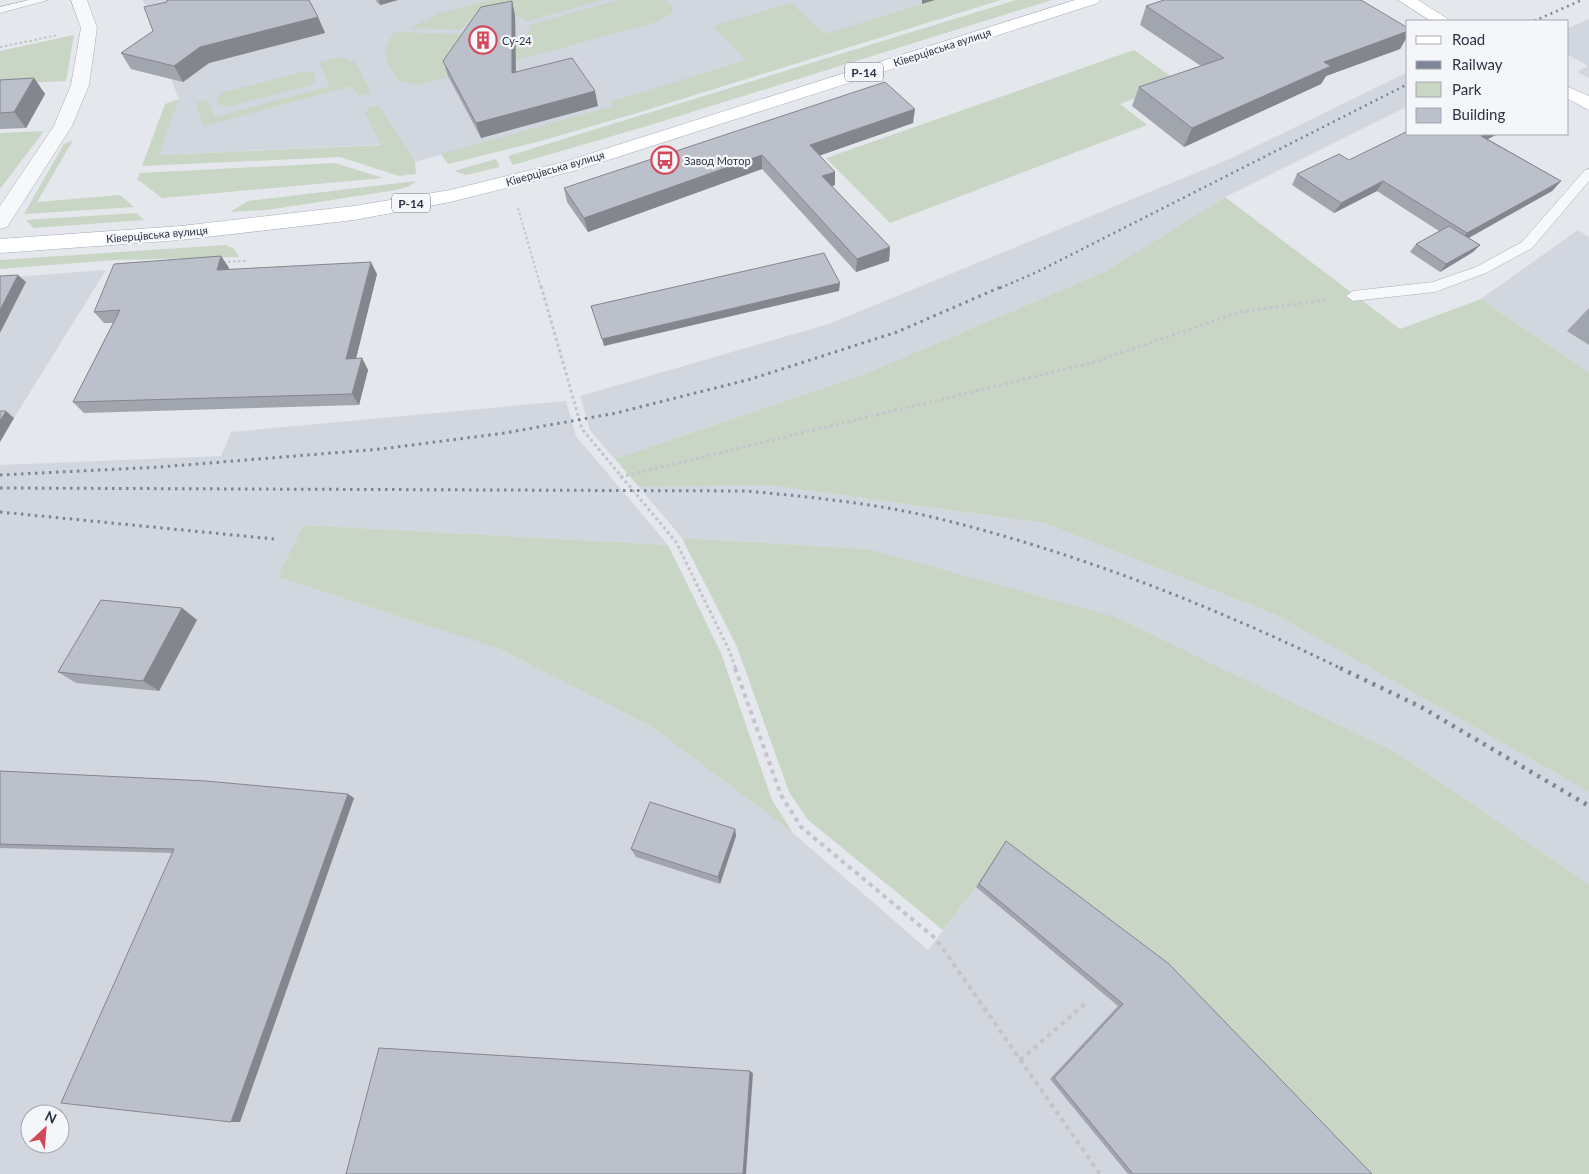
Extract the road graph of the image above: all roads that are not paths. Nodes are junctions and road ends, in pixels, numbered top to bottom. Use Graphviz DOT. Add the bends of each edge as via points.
graph roads {
  1 [pos="43,0"];
  2 [pos="80,0"];
  3 [pos="1092,0"];
  4 [pos="1406,0"];
  5 [pos="0,10"];
  6 [pos="1441,20"];
  7 [pos="1569,93"];
  8 [pos="1589,104"];
  9 [pos="1589,173"];
  10 [pos="0,222"];
  11 [pos="0,246"];
  12 [pos="1353,296"];
  1 -- 5 [label="lane"];
  2 -- 10 [label="street" via="89,28 80,85 62,126"];
  3 -- 11 [label="main road, Ківерцівська вулиця / Р-14" via="570,166 450,196 354,213 182,233"];
  4 -- 6 [label="main road"];
  7 -- 8 [label="main road"];
  9 -- 12 [label="lane" via="1527,245 1481,270 1435,287"];
}
